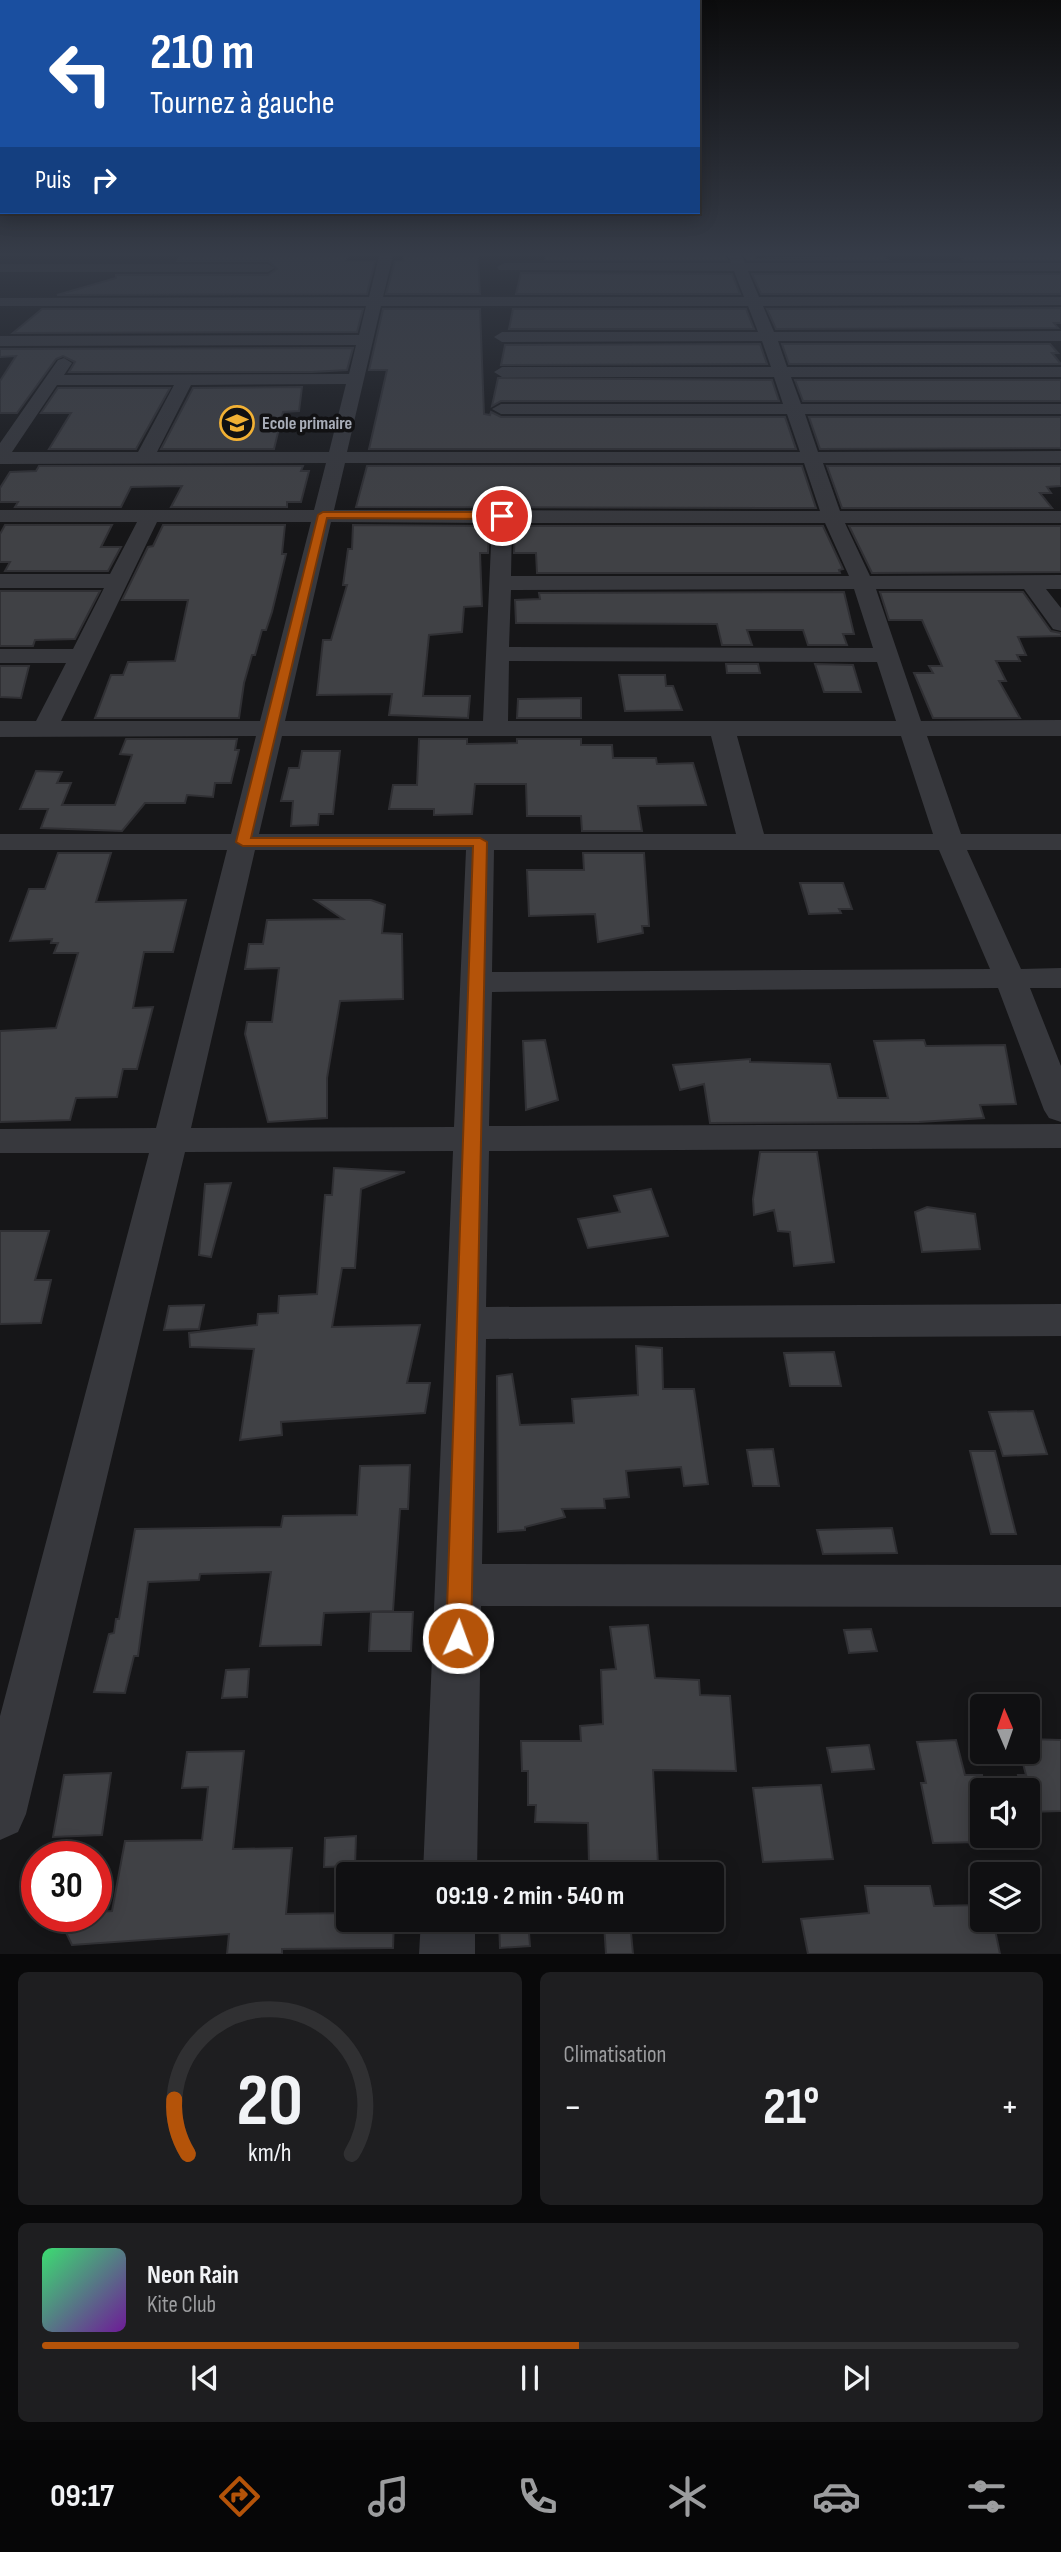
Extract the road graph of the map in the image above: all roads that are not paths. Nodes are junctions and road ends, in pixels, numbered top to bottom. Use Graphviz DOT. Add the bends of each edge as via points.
graph roads {
  1 [pos="75,347"];
  2 [pos="364,347"];
  3 [pos="543,347"];
  4 [pos="585,347"];
  5 [pos="772,347"];
  6 [pos="780,371"];
  7 [pos="1061,372"];
  8 [pos="185,379"];
  9 [pos="356,379"];
  10 [pos="52,380"];
  11 [pos="793,409"];
  12 [pos="1061,410"];
  13 [pos="0,457"];
  14 [pos="145,457"];
  15 [pos="337,457"];
  16 [pos="811,457"];
  17 [pos="1061,457"];
  18 [pos="323,515"];
  19 [pos="0,516"];
  20 [pos="150,516"];
  21 [pos="502,516"];
  22 [pos="832,516"];
  23 [pos="1061,517"];
  24 [pos="0,581"];
  25 [pos="118,581"];
  26 [pos="862,581"];
  27 [pos="1030,582"];
  28 [pos="1061,582"];
  29 [pos="500,583"];
  30 [pos="1061,624"];
  31 [pos="498,654"];
  32 [pos="887,655"];
  33 [pos="0,656"];
  34 [pos="81,656"];
  35 [pos="1061,728"];
  36 [pos="0,729"];
  37 [pos="45,729"];
  38 [pos="271,729"];
  39 [pos="495,729"];
  40 [pos="722,729"];
  41 [pos="912,729"];
  42 [pos="949,841"];
  43 [pos="243,842"];
  44 [pos="480,842"];
  45 [pos="752,842"];
  46 [pos="1061,842"];
  47 [pos="2,846"];
  48 [pos="1010,978"];
  49 [pos="1061,978"];
  50 [pos="476,982"];
  51 [pos="1061,1110"];
  52 [pos="1061,1136"];
  53 [pos="472,1140"];
  54 [pos="0,1141"];
  55 [pos="170,1141"];
  56 [pos="1061,1320"];
  57 [pos="467,1323"];
  58 [pos="460,1585"];
  59 [pos="1061,1586"];
  60 [pos="0,1814"];
  61 [pos="450,1862"];
  62 [pos="448,1932"];
  63 [pos="447,1954"];
  1 -- 10 [label="street"];
  2 -- 9 [label="street"];
  3 -- 11 [label="street"];
  4 -- 6 [label="street"];
  5 -- 6 [label="street"];
  6 -- 7 [label="street"];
  6 -- 11 [label="street"];
  8 -- 9 [label="street"];
  8 -- 10 [label="street"];
  8 -- 14 [label="street"];
  9 -- 15 [label="street"];
  10 -- 13 [label="street"];
  11 -- 12 [label="street"];
  11 -- 16 [label="street"];
  13 -- 14 [label="street"];
  14 -- 15 [label="street"];
  15 -- 16 [label="street" via="499,451"];
  15 -- 18 [label="street"];
  16 -- 17 [label="street"];
  16 -- 22 [label="street"];
  18 -- 20 [label="street"];
  18 -- 21 [label="street"];
  18 -- 38 [label="street"];
  19 -- 20 [label="street"];
  20 -- 25 [label="street"];
  21 -- 22 [label="street"];
  21 -- 29 [label="street"];
  22 -- 23 [label="street"];
  22 -- 26 [label="street"];
  24 -- 25 [label="street"];
  25 -- 34 [label="street"];
  26 -- 27 [label="street"];
  26 -- 29 [label="street"];
  26 -- 32 [label="street"];
  27 -- 28 [label="street"];
  27 -- 30 [label="street"];
  29 -- 31 [label="street"];
  31 -- 32 [label="street"];
  31 -- 39 [label="street"];
  32 -- 41 [label="street"];
  33 -- 34 [label="street"];
  34 -- 37 [label="street"];
  35 -- 41 [label="street"];
  36 -- 37 [label="street"];
  37 -- 38 [label="street"];
  38 -- 39 [label="street"];
  38 -- 43 [label="street"];
  39 -- 40 [label="street"];
  40 -- 41 [label="street"];
  40 -- 45 [label="street"];
  41 -- 42 [label="street"];
  42 -- 45 [label="street"];
  42 -- 46 [label="street"];
  42 -- 48 [label="street"];
  43 -- 44 [label="street"];
  43 -- 47 [label="street"];
  43 -- 55 [label="street"];
  44 -- 45 [label="street"];
  44 -- 50 [label="street"];
  48 -- 49 [label="street"];
  48 -- 50 [label="street"];
  48 -- 51 [label="street"];
  50 -- 53 [label="street"];
  52 -- 53 [label="street"];
  53 -- 55 [label="street"];
  53 -- 57 [label="street"];
  54 -- 55 [label="street"];
  55 -- 60 [label="street"];
  56 -- 57 [label="street"];
  57 -- 58 [label="street"];
  58 -- 59 [label="street"];
  58 -- 61 [label="street"];
  62 -- 63 [label="street"];
}
